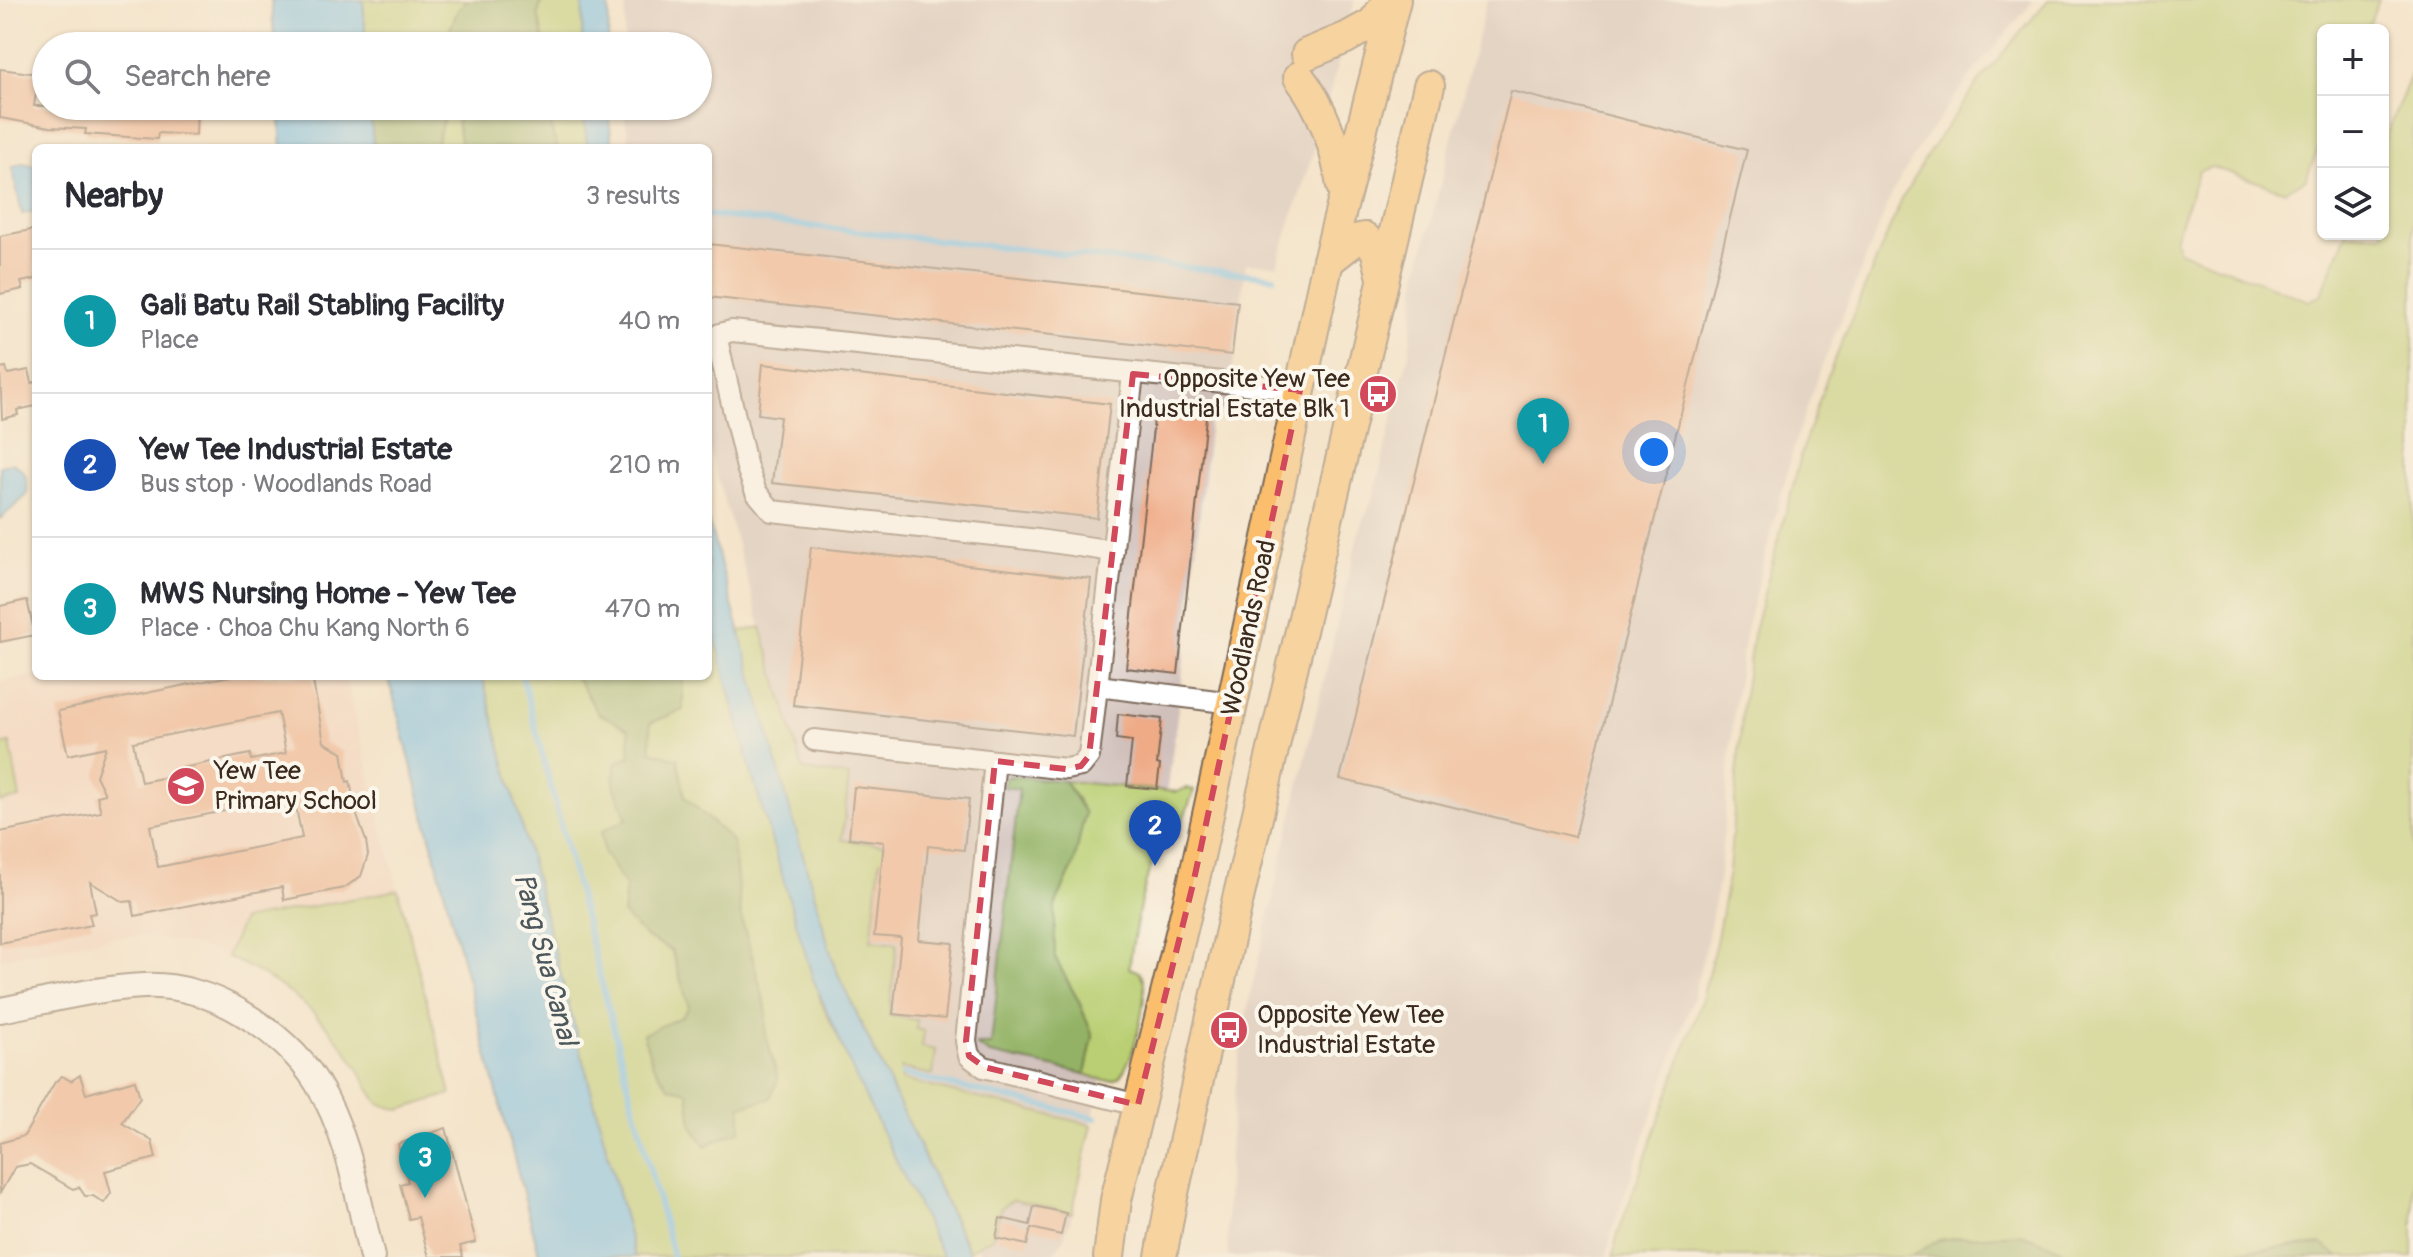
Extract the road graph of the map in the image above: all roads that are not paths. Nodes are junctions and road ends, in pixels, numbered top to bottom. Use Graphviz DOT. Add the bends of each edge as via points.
graph roads {
  1 [pos="1392,0"];
  2 [pos="1429,86"];
  3 [pos="1344,196"];
  4 [pos="1328,261"];
  5 [pos="1383,278"];
  6 [pos="1133,374"];
  7 [pos="1300,390"];
  8 [pos="1113,551"];
  9 [pos="1098,686"];
  10 [pos="1232,703"];
  11 [pos="814,740"];
  12 [pos="995,761"];
  13 [pos="0,1010"];
  14 [pos="1138,1105"];
  15 [pos="1171,1202"];
  16 [pos="372,1257"];
  17 [pos="1109,1257"];
  18 [pos="1161,1257"];
  19 [pos="1171,1257"];
  1 -- 3 [label="main road, Woodlands Road"];
  1 -- 3 [label="main road" via="1373,23 1303,66 1336,151"];
  2 -- 5 [label="main road, Woodlands Road"];
  3 -- 4 [label="main road, Woodlands Road"];
  4 -- 5 [label="main road" via="1365,238 1376,249"];
  4 -- 7 [label="main road, Woodlands Road"];
  5 -- 15 [label="main road, Woodlands Road"];
  6 -- 7 [label="street"];
  6 -- 8 [label="street"];
  6 -- 8 [label="street" via="732,331 720,334 718,344 747,468 756,492 772,511"];
  7 -- 10 [label="main road, Woodlands Road"];
  8 -- 9 [label="street"];
  9 -- 10 [label="street"];
  9 -- 12 [label="street" via="1089,756 1081,766"];
  10 -- 14 [label="main road, Woodlands Road"];
  11 -- 12 [label="street"];
  12 -- 14 [label="street" via="966,1041 969,1056 984,1067"];
  13 -- 16 [label="street" via="147,986 192,991 256,1021 289,1048 317,1083 340,1133"];
  14 -- 17 [label="main road, Woodlands Road"];
  15 -- 18 [label="main road, Woodlands Road"];
  15 -- 19 [label="main road"];
}
